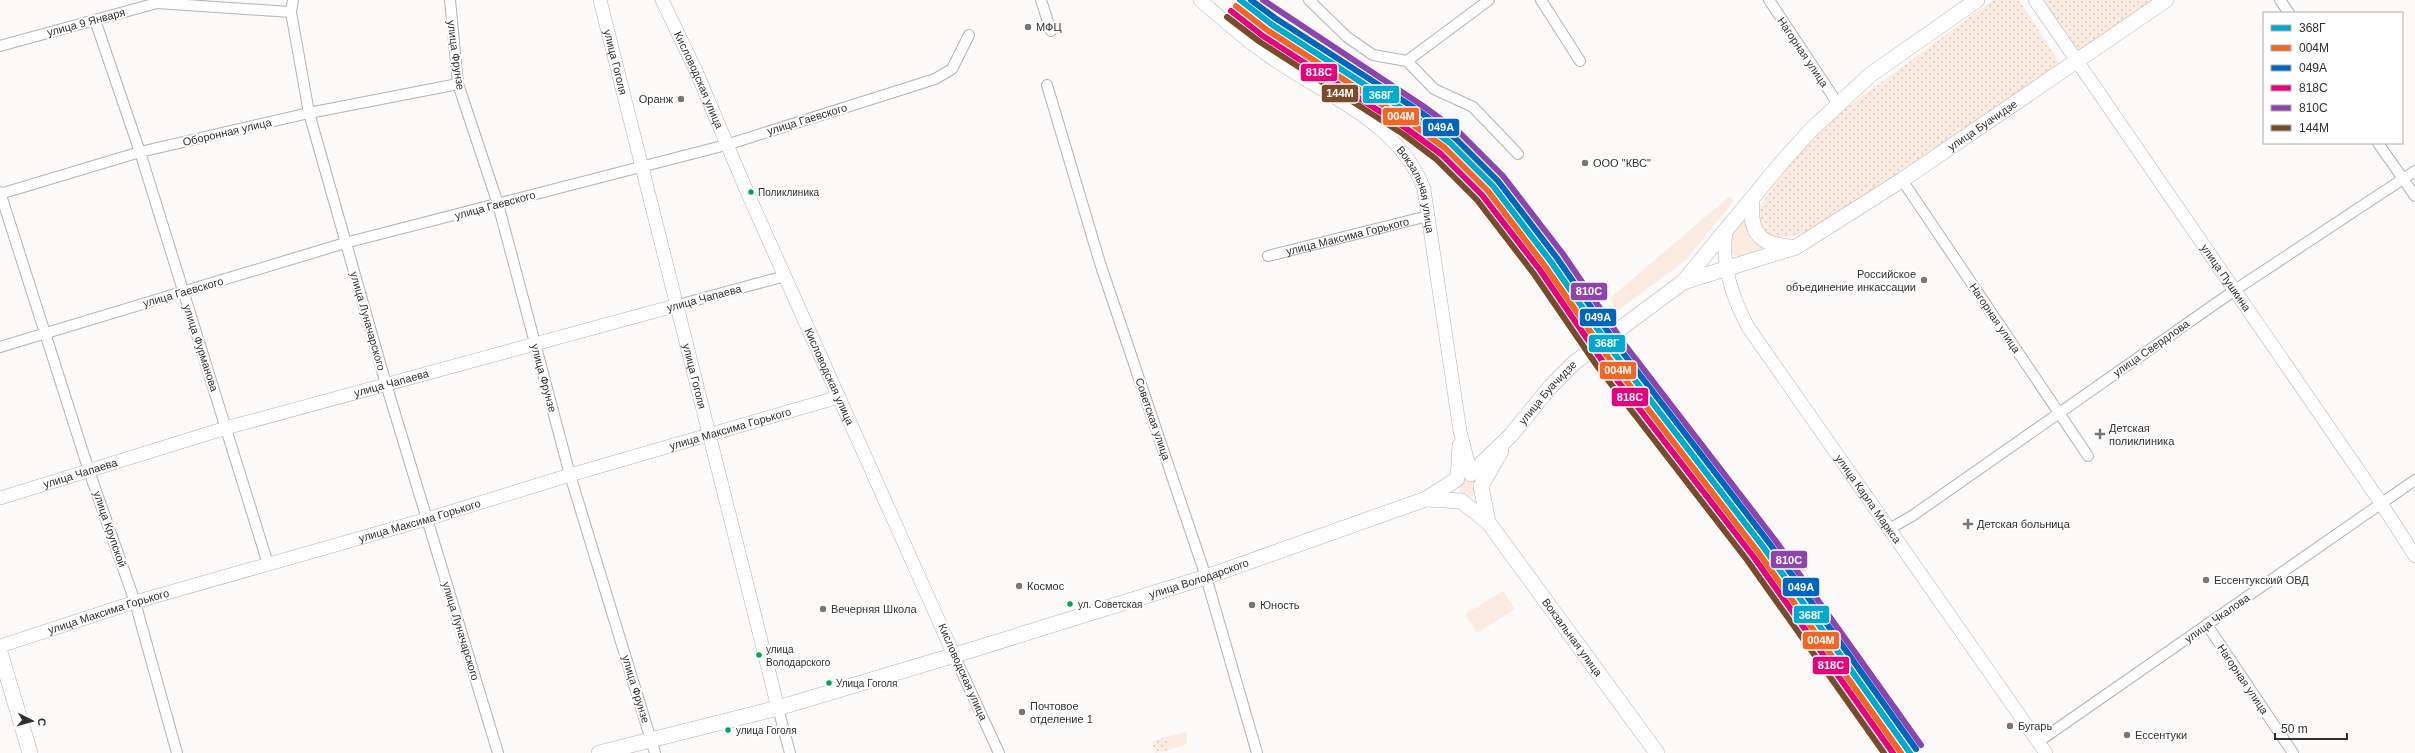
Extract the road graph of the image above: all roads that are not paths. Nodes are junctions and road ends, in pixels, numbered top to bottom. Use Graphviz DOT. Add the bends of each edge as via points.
graph roads {
  1 [pos="292,0"];
  2 [pos="450,0"];
  3 [pos="600,0"];
  4 [pos="662,0"];
  5 [pos="1041,0"];
  6 [pos="1200,0"];
  7 [pos="1309,0"];
  8 [pos="1489,0"];
  9 [pos="1541,0"];
  10 [pos="1768,0"];
  11 [pos="1977,0"];
  12 [pos="2035,0"];
  13 [pos="2166,0"];
  14 [pos="2280,0"];
  15 [pos="291,12"];
  16 [pos="2288,12"];
  17 [pos="95,20"];
  18 [pos="1051,31"];
  19 [pos="969,35"];
  20 [pos="0,46"];
  21 [pos="1407,61"];
  22 [pos="1580,61"];
  23 [pos="2077,62"];
  24 [pos="458,84"];
  25 [pos="1047,85"];
  26 [pos="1838,104"];
  27 [pos="309,113"];
  28 [pos="2379,144"];
  29 [pos="726,145"];
  30 [pos="140,152"];
  31 [pos="1518,154"];
  32 [pos="642,166"];
  33 [pos="2415,171"];
  34 [pos="2403,179"];
  35 [pos="1902,180"];
  36 [pos="0,194"];
  37 [pos="2415,196"];
  38 [pos="1752,200"];
  39 [pos="498,204"];
  40 [pos="1428,216"];
  41 [pos="1726,231"];
  42 [pos="345,243"];
  43 [pos="1796,247"];
  44 [pos="1268,256"];
  45 [pos="1726,269"];
  46 [pos="786,276"];
  47 [pos="1683,282"];
  48 [pos="2235,290"];
  49 [pos="183,292"];
  50 [pos="678,305"];
  51 [pos="45,333"];
  52 [pos="535,346"];
  53 [pos="0,347"];
  54 [pos="386,384"];
  55 [pos="839,397"];
  56 [pos="2059,411"];
  57 [pos="226,428"];
  58 [pos="710,434"];
  59 [pos="1511,435"];
  60 [pos="2088,456"];
  61 [pos="89,471"];
  62 [pos="570,475"];
  63 [pos="1464,476"];
  64 [pos="2415,480"];
  65 [pos="1481,486"];
  66 [pos="0,498"];
  67 [pos="1426,499"];
  68 [pos="1461,501"];
  69 [pos="2381,503"];
  70 [pos="428,519"];
  71 [pos="1488,522"];
  72 [pos="1891,528"];
  73 [pos="2415,556"];
  74 [pos="268,564"];
  75 [pos="1206,576"];
  76 [pos="135,602"];
  77 [pos="2207,625"];
  78 [pos="0,646"];
  79 [pos="0,652"];
  80 [pos="954,655"];
  81 [pos="778,708"];
  82 [pos="654,746"];
  83 [pos="2042,748"];
  84 [pos="30,753"];
  85 [pos="178,753"];
  86 [pos="498,753"];
  87 [pos="599,753"];
  88 [pos="790,753"];
  89 [pos="999,753"];
  90 [pos="1257,753"];
  91 [pos="1657,753"];
  92 [pos="2293,753"];
  1 -- 15 [label="street, улица Луначарского"];
  2 -- 24 [label="street, улица Фрунзе"];
  3 -- 32 [label="street, улица Гоголя"];
  4 -- 29 [label="street, Кисловодская улица" via="696,71"];
  5 -- 18 [label="street"];
  6 -- 40 [label="street, Вокзальная улица" via="1266,55 1368,120 1391,138 1417,171 1424,189"];
  7 -- 21 [label="street" via="1348,37 1373,55"];
  8 -- 21 [label="street"];
  9 -- 22 [label="street"];
  10 -- 26 [label="street, Нагорная улица"];
  11 -- 26 [label="main road, улица Буачидзе" via="1870,75"];
  12 -- 23 [label="street, улица Пушкина"];
  13 -- 23 [label="main road, улица Буачидзе"];
  14 -- 16 [label="street"];
  15 -- 17 [label="street, улица 9 Января" via="158,3"];
  15 -- 27 [label="street, улица Луначарского"];
  17 -- 20 [label="street, улица 9 Января"];
  17 -- 30 [label="street, улица Фурманова"];
  19 -- 29 [label="street, улица Гаевского" via="952,69 935,79"];
  21 -- 31 [label="street" via="1434,89 1473,107"];
  23 -- 35 [label="main road, улица Буачидзе"];
  23 -- 48 [label="street, улица Пушкина"];
  24 -- 27 [label="street, Оборонная улица"];
  24 -- 39 [label="street, улица Фрунзе"];
  25 -- 75 [label="street, Советская улица" via="1100,263"];
  26 -- 38 [label="main road, улица Буачидзе" via="1796,146"];
  27 -- 30 [label="street, Оборонная улица"];
  27 -- 42 [label="street, улица Луначарского"];
  28 -- 34 [label="street"];
  29 -- 32 [label="street, улица Гаевского"];
  29 -- 46 [label="street, Кисловодская улица"];
  30 -- 36 [label="street, Оборонная улица"];
  30 -- 49 [label="street, улица Фурманова"];
  32 -- 39 [label="street, улица Гаевского"];
  32 -- 50 [label="street, улица Гоголя"];
  33 -- 34 [label="street, улица Свердлова"];
  34 -- 37 [label="street"];
  34 -- 48 [label="street, улица Свердлова"];
  35 -- 43 [label="main road, улица Буачидзе"];
  35 -- 56 [label="street, Нагорная улица"];
  36 -- 51 [label="street, улица Крупской"];
  38 -- 41 [label="main road, улица Буачидзе"];
  38 -- 43 [label="main road" via="1750,216 1758,235 1778,246"];
  39 -- 42 [label="street, улица Гаевского"];
  39 -- 52 [label="street, улица Фрунзе"];
  40 -- 44 [label="street, улица Максима Горького"];
  40 -- 63 [label="street, Вокзальная улица" via="1460,431"];
  41 -- 45 [label="street, улица Карла Маркса"];
  41 -- 47 [label="main road, улица Буачидзе"];
  42 -- 49 [label="street, улица Гаевского"];
  42 -- 54 [label="street, улица Луначарского"];
  43 -- 45 [label="main road, улица Буачидзе"];
  45 -- 47 [label="main road, улица Буачидзе"];
  45 -- 72 [label="street, улица Карла Маркса" via="1738,308 1748,327"];
  46 -- 50 [label="street, улица Чапаева"];
  46 -- 55 [label="street, Кисловодская улица"];
  47 -- 59 [label="main road, улица Буачидзе" via="1574,363 1551,386"];
  48 -- 56 [label="street, улица Свердлова"];
  48 -- 69 [label="street, улица Пушкина"];
  49 -- 51 [label="street, улица Гаевского"];
  49 -- 57 [label="street, улица Фурманова"];
  50 -- 52 [label="street, улица Чапаева"];
  50 -- 58 [label="street, улица Гоголя"];
  51 -- 53 [label="street, улица Гаевского"];
  51 -- 61 [label="street, улица Крупской"];
  52 -- 54 [label="street, улица Чапаева"];
  52 -- 62 [label="street, улица Фрунзе"];
  54 -- 57 [label="street, улица Чапаева"];
  54 -- 70 [label="street, улица Луначарского"];
  55 -- 58 [label="street, улица Максима Горького"];
  55 -- 80 [label="street, Кисловодская улица"];
  56 -- 60 [label="street, Нагорная улица"];
  56 -- 72 [label="street, улица Свердлова"];
  57 -- 61 [label="street, улица Чапаева"];
  57 -- 74 [label="street, улица Фурманова"];
  58 -- 62 [label="street, улица Максима Горького"];
  58 -- 81 [label="street, улица Гоголя"];
  59 -- 63 [label="main road"];
  59 -- 65 [label="main road"];
  61 -- 66 [label="street, улица Чапаева"];
  61 -- 76 [label="street, улица Крупской"];
  62 -- 70 [label="street, улица Максима Горького"];
  62 -- 82 [label="street, улица Фрунзе"];
  63 -- 65 [label="main road" via="1478,479"];
  63 -- 67 [label="main road"];
  63 -- 68 [label="main road" via="1454,490"];
  64 -- 69 [label="street, улица Чкалова"];
  65 -- 68 [label="main road" via="1480,495 1473,501"];
  65 -- 71 [label="main road"];
  67 -- 68 [label="main road"];
  67 -- 75 [label="main road, улица Володарского"];
  68 -- 71 [label="main road"];
  69 -- 73 [label="street, улица Пушкина"];
  69 -- 77 [label="street, улица Чкалова"];
  70 -- 74 [label="street, улица Максима Горького"];
  70 -- 86 [label="street, улица Луначарского"];
  71 -- 91 [label="main road, Вокзальная улица"];
  72 -- 83 [label="street, улица Карла Маркса"];
  74 -- 76 [label="street, улица Максима Горького"];
  75 -- 80 [label="main road, улица Володарского"];
  75 -- 90 [label="street, Советская улица"];
  76 -- 78 [label="street, улица Максима Горького"];
  76 -- 85 [label="street, улица Крупской"];
  77 -- 83 [label="street, улица Чкалова"];
  77 -- 92 [label="street, Нагорная улица"];
  79 -- 84 [label="main road"];
  80 -- 81 [label="main road, улица Володарского"];
  80 -- 89 [label="street, Кисловодская улица"];
  81 -- 82 [label="main road, улица Володарского"];
  81 -- 88 [label="street, улица Гоголя"];
  82 -- 87 [label="main road, улица Володарского"];
}
